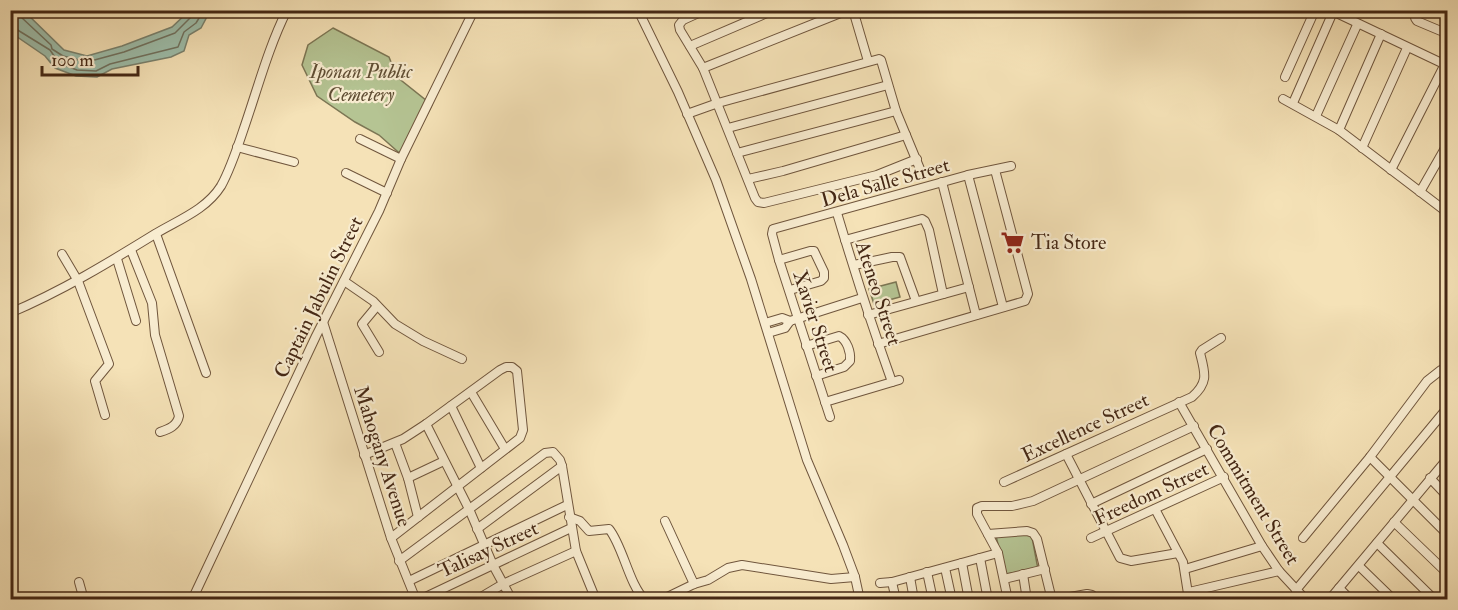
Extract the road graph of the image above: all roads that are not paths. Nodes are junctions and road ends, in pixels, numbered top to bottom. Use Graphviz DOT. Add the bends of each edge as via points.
graph roads {
  1 [pos="287,10"];
  2 [pos="474,10"];
  3 [pos="638,10"];
  4 [pos="705,10"];
  5 [pos="774,10"];
  6 [pos="848,10"];
  7 [pos="854,10"];
  8 [pos="1315,10"];
  9 [pos="1331,11"];
  10 [pos="1418,13"];
  11 [pos="1357,25"];
  12 [pos="1381,34"];
  13 [pos="1448,34"];
  14 [pos="690,46"];
  15 [pos="1407,48"];
  16 [pos="868,61"];
  17 [pos="1447,63"];
  18 [pos="703,68"];
  19 [pos="1285,77"];
  20 [pos="888,85"];
  21 [pos="1283,99"];
  22 [pos="718,103"];
  23 [pos="1293,103"];
  24 [pos="896,111"];
  25 [pos="687,114"];
  26 [pos="1316,116"];
  27 [pos="728,128"];
  28 [pos="1339,130"];
  29 [pos="906,135"];
  30 [pos="360,139"];
  31 [pos="1448,143"];
  32 [pos="237,147"];
  33 [pos="1362,148"];
  34 [pos="737,153"];
  35 [pos="401,159"];
  36 [pos="916,159"];
  37 [pos="294,162"];
  38 [pos="1011,166"];
  39 [pos="920,169"];
  40 [pos="995,170"];
  41 [pos="1391,170"];
  42 [pos="346,173"];
  43 [pos="968,175"];
  44 [pos="748,179"];
  45 [pos="942,182"];
  46 [pos="1420,192"];
  47 [pos="387,193"];
  48 [pos="1448,201"];
  49 [pos="1445,211"];
  50 [pos="837,213"];
  51 [pos="156,234"];
  52 [pos="772,234"];
  53 [pos="845,240"];
  54 [pos="131,250"];
  55 [pos="62,254"];
  56 [pos="117,259"];
  57 [pos="779,260"];
  58 [pos="854,266"];
  59 [pos="78,281"];
  60 [pos="344,281"];
  61 [pos="969,287"];
  62 [pos="790,290"];
  63 [pos="943,294"];
  64 [pos="862,298"];
  65 [pos="916,302"];
  66 [pos="377,306"];
  67 [pos="1003,307"];
  68 [pos="10,313"];
  69 [pos="868,315"];
  70 [pos="976,315"];
  71 [pos="793,320"];
  72 [pos="136,321"];
  73 [pos="323,322"];
  74 [pos="765,323"];
  75 [pos="768,333"];
  76 [pos="1221,338"];
  77 [pos="878,344"];
  78 [pos="806,346"];
  79 [pos="380,352"];
  80 [pos="462,359"];
  81 [pos="206,373"];
  82 [pos="1448,374"];
  83 [pos="816,376"];
  84 [pos="471,392"];
  85 [pos="825,402"];
  86 [pos="1179,402"];
  87 [pos="451,406"];
  88 [pos="1448,406"];
  89 [pos="105,415"];
  90 [pos="830,417"];
  91 [pos="426,424"];
  92 [pos="1194,426"];
  93 [pos="160,432"];
  94 [pos="395,443"];
  95 [pos="505,449"];
  96 [pos="1207,449"];
  97 [pos="1066,454"];
  98 [pos="364,455"];
  99 [pos="1370,457"];
  100 [pos="1447,459"];
  101 [pos="444,461"];
  102 [pos="562,466"];
  103 [pos="482,468"];
  104 [pos="1224,477"];
  105 [pos="1390,477"];
  106 [pos="408,478"];
  107 [pos="1430,478"];
  108 [pos="1079,480"];
  109 [pos="1004,482"];
  110 [pos="457,486"];
  111 [pos="1448,497"];
  112 [pos="1412,500"];
  113 [pos="1091,504"];
  114 [pos="567,505"];
  115 [pos="469,509"];
  116 [pos="1155,509"];
  117 [pos="418,517"];
  118 [pos="569,517"];
  119 [pos="665,521"];
  120 [pos="1394,522"];
  121 [pos="571,528"];
  122 [pos="477,529"];
  123 [pos="1106,532"];
  124 [pos="988,534"];
  125 [pos="1448,535"];
  126 [pos="391,538"];
  127 [pos="1091,538"];
  128 [pos="1303,538"];
  129 [pos="1377,543"];
  130 [pos="484,545"];
  131 [pos="1262,546"];
  132 [pos="576,551"];
  133 [pos="1179,552"];
  134 [pos="998,553"];
  135 [pos="980,558"];
  136 [pos="399,561"];
  137 [pos="962,563"];
  138 [pos="492,565"];
  139 [pos="1359,566"];
  140 [pos="945,568"];
  141 [pos="1045,569"];
  142 [pos="1185,569"];
  143 [pos="1279,571"];
  144 [pos="927,572"];
  145 [pos="1023,574"];
  146 [pos="1448,574"];
  147 [pos="855,577"];
  148 [pos="910,577"];
  149 [pos="1004,579"];
  150 [pos="79,582"];
  151 [pos="409,582"];
  152 [pos="892,582"];
  153 [pos="503,584"];
  154 [pos="694,584"];
  155 [pos="880,584"];
  156 [pos="1339,588"];
  157 [pos="1296,590"];
  158 [pos="1189,596"];
  159 [pos="84,600"];
  160 [pos="192,600"];
  161 [pos="418,600"];
  162 [pos="476,600"];
  163 [pos="512,600"];
  164 [pos="596,600"];
  165 [pos="645,600"];
  166 [pos="660,600"];
  167 [pos="860,600"];
  168 [pos="896,600"];
  169 [pos="914,600"];
  170 [pos="933,600"];
  171 [pos="952,600"];
  172 [pos="969,600"];
  173 [pos="988,600"];
  174 [pos="1008,600"];
  175 [pos="1027,600"];
  176 [pos="1053,600"];
  177 [pos="1094,600"];
  178 [pos="1305,600"];
  179 [pos="1329,600"];
  180 [pos="1351,600"];
  181 [pos="1394,600"];
  182 [pos="1435,600"];
  1 -- 32 [label="street"];
  2 -- 35 [label="street, Captain Jabulin Street"];
  3 -- 25 [label="street"];
  4 -- 14 [label="street" via="679,25"];
  5 -- 14 [label="street"];
  6 -- 18 [label="street"];
  7 -- 16 [label="street"];
  8 -- 19 [label="street"];
  9 -- 11 [label="street"];
  9 -- 23 [label="street"];
  10 -- 13 [label="street" via="1417,21"];
  11 -- 12 [label="street"];
  11 -- 26 [label="street"];
  12 -- 15 [label="street"];
  12 -- 28 [label="street"];
  14 -- 18 [label="street"];
  15 -- 17 [label="street"];
  15 -- 33 [label="street"];
  16 -- 20 [label="street" via="881,60"];
  16 -- 22 [label="street"];
  17 -- 41 [label="street"];
  18 -- 22 [label="street"];
  20 -- 24 [label="street"];
  20 -- 27 [label="street"];
  21 -- 23 [label="street"];
  22 -- 25 [label="street"];
  22 -- 27 [label="street"];
  23 -- 26 [label="street"];
  24 -- 29 [label="street"];
  24 -- 34 [label="street"];
  25 -- 74 [label="street" via="716,180"];
  26 -- 28 [label="street"];
  27 -- 34 [label="street"];
  28 -- 33 [label="street"];
  29 -- 36 [label="street"];
  29 -- 44 [label="street"];
  30 -- 35 [label="street"];
  31 -- 46 [label="street"];
  32 -- 37 [label="street"];
  32 -- 51 [label="street" via="213,196"];
  33 -- 41 [label="street"];
  34 -- 44 [label="street"];
  35 -- 47 [label="street, Captain Jabulin Street"];
  36 -- 39 [label="street"];
  36 -- 44 [label="street" via="877,175 764,202 755,198"];
  38 -- 40 [label="street, Dela Salle Street"];
  40 -- 43 [label="street, Dela Salle Street"];
  40 -- 67 [label="street" via="1028,294 1025,301"];
  41 -- 46 [label="street"];
  42 -- 47 [label="street"];
  43 -- 45 [label="street, Dela Salle Street"];
  43 -- 67 [label="street"];
  45 -- 50 [label="street, Dela Salle Street"];
  45 -- 61 [label="street"];
  46 -- 49 [label="street"];
  47 -- 60 [label="street, Captain Jabulin Street"];
  48 -- 49 [label="street"];
  50 -- 52 [label="street, Dela Salle Street" via="773,229"];
  50 -- 53 [label="street, Ateneo Street"];
  51 -- 54 [label="street"];
  51 -- 81 [label="street"];
  52 -- 57 [label="street, Xavier Street"];
  53 -- 58 [label="street, Ateneo Street"];
  53 -- 63 [label="street" via="922,219 929,230"];
  54 -- 56 [label="street"];
  54 -- 93 [label="street" via="152,303 155,335 179,416 170,429"];
  55 -- 59 [label="street"];
  56 -- 59 [label="street"];
  56 -- 72 [label="street"];
  57 -- 62 [label="street, Xavier Street"];
  57 -- 62 [label="street" via="814,251 824,272 821,281"];
  58 -- 64 [label="street, Ateneo Street"];
  58 -- 65 [label="street" via="900,257"];
  59 -- 68 [label="street"];
  59 -- 89 [label="street" via="109,364 94,381"];
  60 -- 66 [label="street"];
  60 -- 73 [label="street, Captain Jabulin Street"];
  61 -- 63 [label="street"];
  61 -- 70 [label="street"];
  62 -- 71 [label="street, Xavier Street"];
  63 -- 65 [label="street"];
  64 -- 69 [label="street, Ateneo Street"];
  64 -- 71 [label="street"];
  65 -- 69 [label="street"];
  66 -- 79 [label="street" via="362,324"];
  66 -- 80 [label="street" via="395,324 423,342"];
  67 -- 70 [label="street"];
  69 -- 77 [label="street, Ateneo Street"];
  70 -- 77 [label="street"];
  71 -- 74 [label="street" via="782,318"];
  71 -- 75 [label="street" via="785,328"];
  71 -- 78 [label="street, Xavier Street"];
  73 -- 98 [label="street, Mahogany Avenue"];
  73 -- 160 [label="street, Captain Jabulin Street"];
  74 -- 75 [label="street"];
  75 -- 147 [label="street" via="807,460"];
  76 -- 86 [label="street, Excellence Street" via="1200,353 1205,369 1200,389"];
  77 -- 85 [label="street, Ateneo Street" via="895,381"];
  78 -- 83 [label="street, Xavier Street"];
  78 -- 83 [label="street" via="839,336 850,354 844,367"];
  82 -- 99 [label="street" via="1436,372"];
  83 -- 85 [label="street, Xavier Street"];
  84 -- 87 [label="street"];
  84 -- 95 [label="street"];
  84 -- 95 [label="street" via="506,367 516,371 523,430 520,438"];
  85 -- 90 [label="street, Xavier Street"];
  86 -- 92 [label="street, Commitment Street"];
  86 -- 97 [label="street, Excellence Street"];
  87 -- 91 [label="street"];
  87 -- 103 [label="street"];
  88 -- 105 [label="street"];
  91 -- 94 [label="street"];
  91 -- 101 [label="street"];
  92 -- 96 [label="street, Commitment Street"];
  92 -- 108 [label="street"];
  94 -- 98 [label="street"];
  94 -- 106 [label="street"];
  95 -- 103 [label="street"];
  96 -- 104 [label="street, Commitment Street"];
  96 -- 113 [label="street"];
  97 -- 108 [label="street"];
  97 -- 109 [label="street, Excellence Street"];
  98 -- 126 [label="street, Mahogany Avenue"];
  99 -- 105 [label="street"];
  99 -- 128 [label="street"];
  100 -- 107 [label="street"];
  101 -- 106 [label="street"];
  101 -- 110 [label="street"];
  102 -- 114 [label="street"];
  102 -- 115 [label="street" via="557,455 545,453"];
  102 -- 122 [label="street"];
  103 -- 110 [label="street"];
  104 -- 116 [label="street, Freedom Street"];
  104 -- 131 [label="street, Commitment Street"];
  105 -- 112 [label="street"];
  105 -- 157 [label="street"];
  106 -- 117 [label="street"];
  107 -- 111 [label="street"];
  107 -- 112 [label="street"];
  108 -- 113 [label="street"];
  108 -- 124 [label="street" via="1025,503 976,508"];
  110 -- 115 [label="street"];
  110 -- 117 [label="street"];
  112 -- 120 [label="street"];
  112 -- 125 [label="street"];
  113 -- 123 [label="street"];
  114 -- 118 [label="street"];
  114 -- 130 [label="street"];
  115 -- 122 [label="street"];
  115 -- 136 [label="street"];
  116 -- 123 [label="street, Freedom Street"];
  116 -- 133 [label="street"];
  117 -- 126 [label="street"];
  118 -- 121 [label="street"];
  118 -- 165 [label="street" via="580,521 589,531 609,529"];
  119 -- 154 [label="street"];
  120 -- 129 [label="street"];
  120 -- 146 [label="street"];
  121 -- 132 [label="street"];
  121 -- 138 [label="street, Talisay Street"];
  122 -- 130 [label="street"];
  123 -- 127 [label="street, Freedom Street"];
  123 -- 133 [label="street" via="1123,560"];
  124 -- 134 [label="street"];
  124 -- 141 [label="street" via="1033,533"];
  126 -- 136 [label="street, Mahogany Avenue"];
  129 -- 139 [label="street"];
  129 -- 182 [label="street"];
  130 -- 138 [label="street"];
  130 -- 151 [label="street"];
  131 -- 142 [label="street"];
  131 -- 143 [label="street, Commitment Street"];
  132 -- 153 [label="street"];
  132 -- 164 [label="street"];
  133 -- 142 [label="street"];
  134 -- 135 [label="street"];
  134 -- 149 [label="street"];
  135 -- 137 [label="street"];
  135 -- 173 [label="street"];
  136 -- 151 [label="street, Mahogany Avenue"];
  137 -- 140 [label="street"];
  137 -- 172 [label="street"];
  138 -- 153 [label="street"];
  138 -- 161 [label="street, Talisay Street"];
  139 -- 156 [label="street"];
  139 -- 181 [label="street"];
  140 -- 144 [label="street"];
  140 -- 171 [label="street"];
  141 -- 145 [label="street"];
  141 -- 176 [label="street"];
  142 -- 158 [label="street"];
  143 -- 157 [label="street, Commitment Street"];
  143 -- 158 [label="street"];
  144 -- 148 [label="street"];
  144 -- 170 [label="street"];
  145 -- 149 [label="street"];
  145 -- 175 [label="street"];
  147 -- 154 [label="street" via="831,579 741,565"];
  147 -- 167 [label="street"];
  148 -- 152 [label="street"];
  148 -- 169 [label="street"];
  149 -- 174 [label="street"];
  150 -- 159 [label="street"];
  151 -- 161 [label="street, Mahogany Avenue"];
  152 -- 155 [label="street"];
  152 -- 168 [label="street"];
  153 -- 162 [label="street"];
  153 -- 163 [label="street"];
  154 -- 166 [label="street"];
  156 -- 179 [label="street"];
  156 -- 180 [label="street"];
  157 -- 178 [label="street, Commitment Street"];
  176 -- 177 [label="street" via="1087,594"];
}
